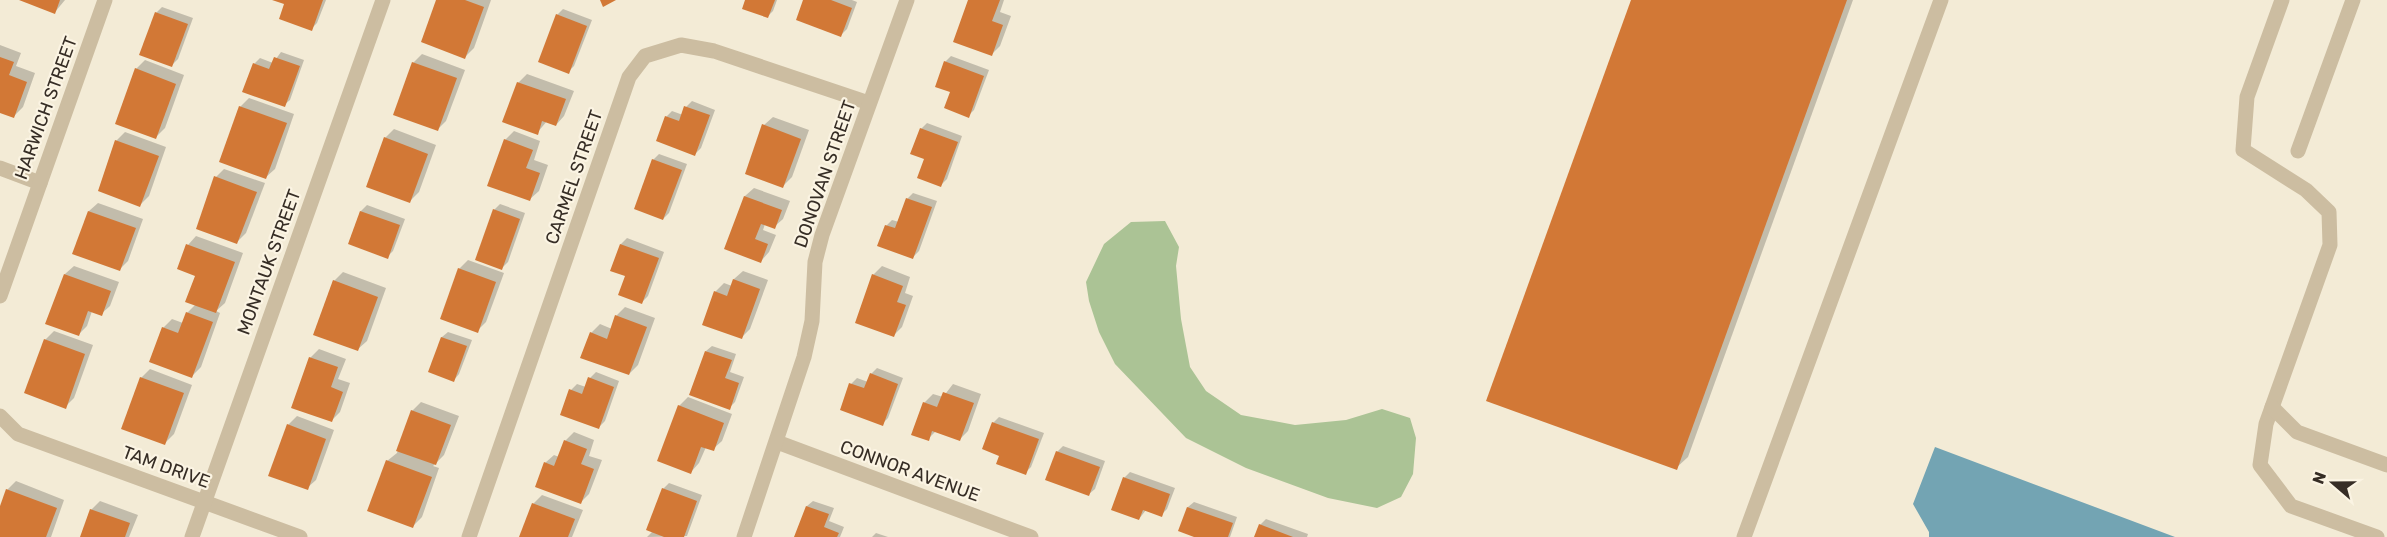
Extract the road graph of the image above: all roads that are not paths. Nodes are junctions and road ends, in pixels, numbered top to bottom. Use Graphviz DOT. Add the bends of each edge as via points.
graph roads {
  1 [pos="105,0"];
  2 [pos="382,0"];
  3 [pos="907,0"];
  4 [pos="1941,0"];
  5 [pos="2282,0"];
  6 [pos="2353,0"];
  7 [pos="869,103"];
  8 [pos="2298,151"];
  9 [pos="0,168"];
  10 [pos="40,183"];
  11 [pos="0,296"];
  12 [pos="2272,407"];
  13 [pos="0,416"];
  14 [pos="777,442"];
  15 [pos="2387,465"];
  16 [pos="204,502"];
  17 [pos="192,537"];
  18 [pos="300,537"];
  19 [pos="469,537"];
  20 [pos="744,537"];
  21 [pos="1031,537"];
  22 [pos="1744,537"];
  23 [pos="2377,537"];
  1 -- 10 [label="street, HARWICH STREET"];
  2 -- 16 [label="street, MONTAUK STREET"];
  3 -- 7 [label="street, DONOVAN STREET"];
  4 -- 22 [label="street"];
  5 -- 12 [label="street" via="2247,97 2243,150 2306,190 2329,212 2330,245"];
  6 -- 8 [label="street"];
  7 -- 14 [label="street, DONOVAN STREET" via="822,235 810,330"];
  7 -- 19 [label="street, CARMEL STREET" via="714,51 681,45 645,56 629,77"];
  9 -- 10 [label="street"];
  10 -- 11 [label="street, HARWICH STREET"];
  12 -- 15 [label="street" via="2297,432"];
  12 -- 23 [label="street" via="2260,465 2291,506"];
  13 -- 16 [label="street, TAM DRIVE" via="18,434"];
  14 -- 20 [label="street, DONOVAN STREET"];
  14 -- 21 [label="street, CONNOR AVENUE"];
  16 -- 17 [label="street, MONTAUK STREET"];
  16 -- 18 [label="street, TAM DRIVE"];
}
